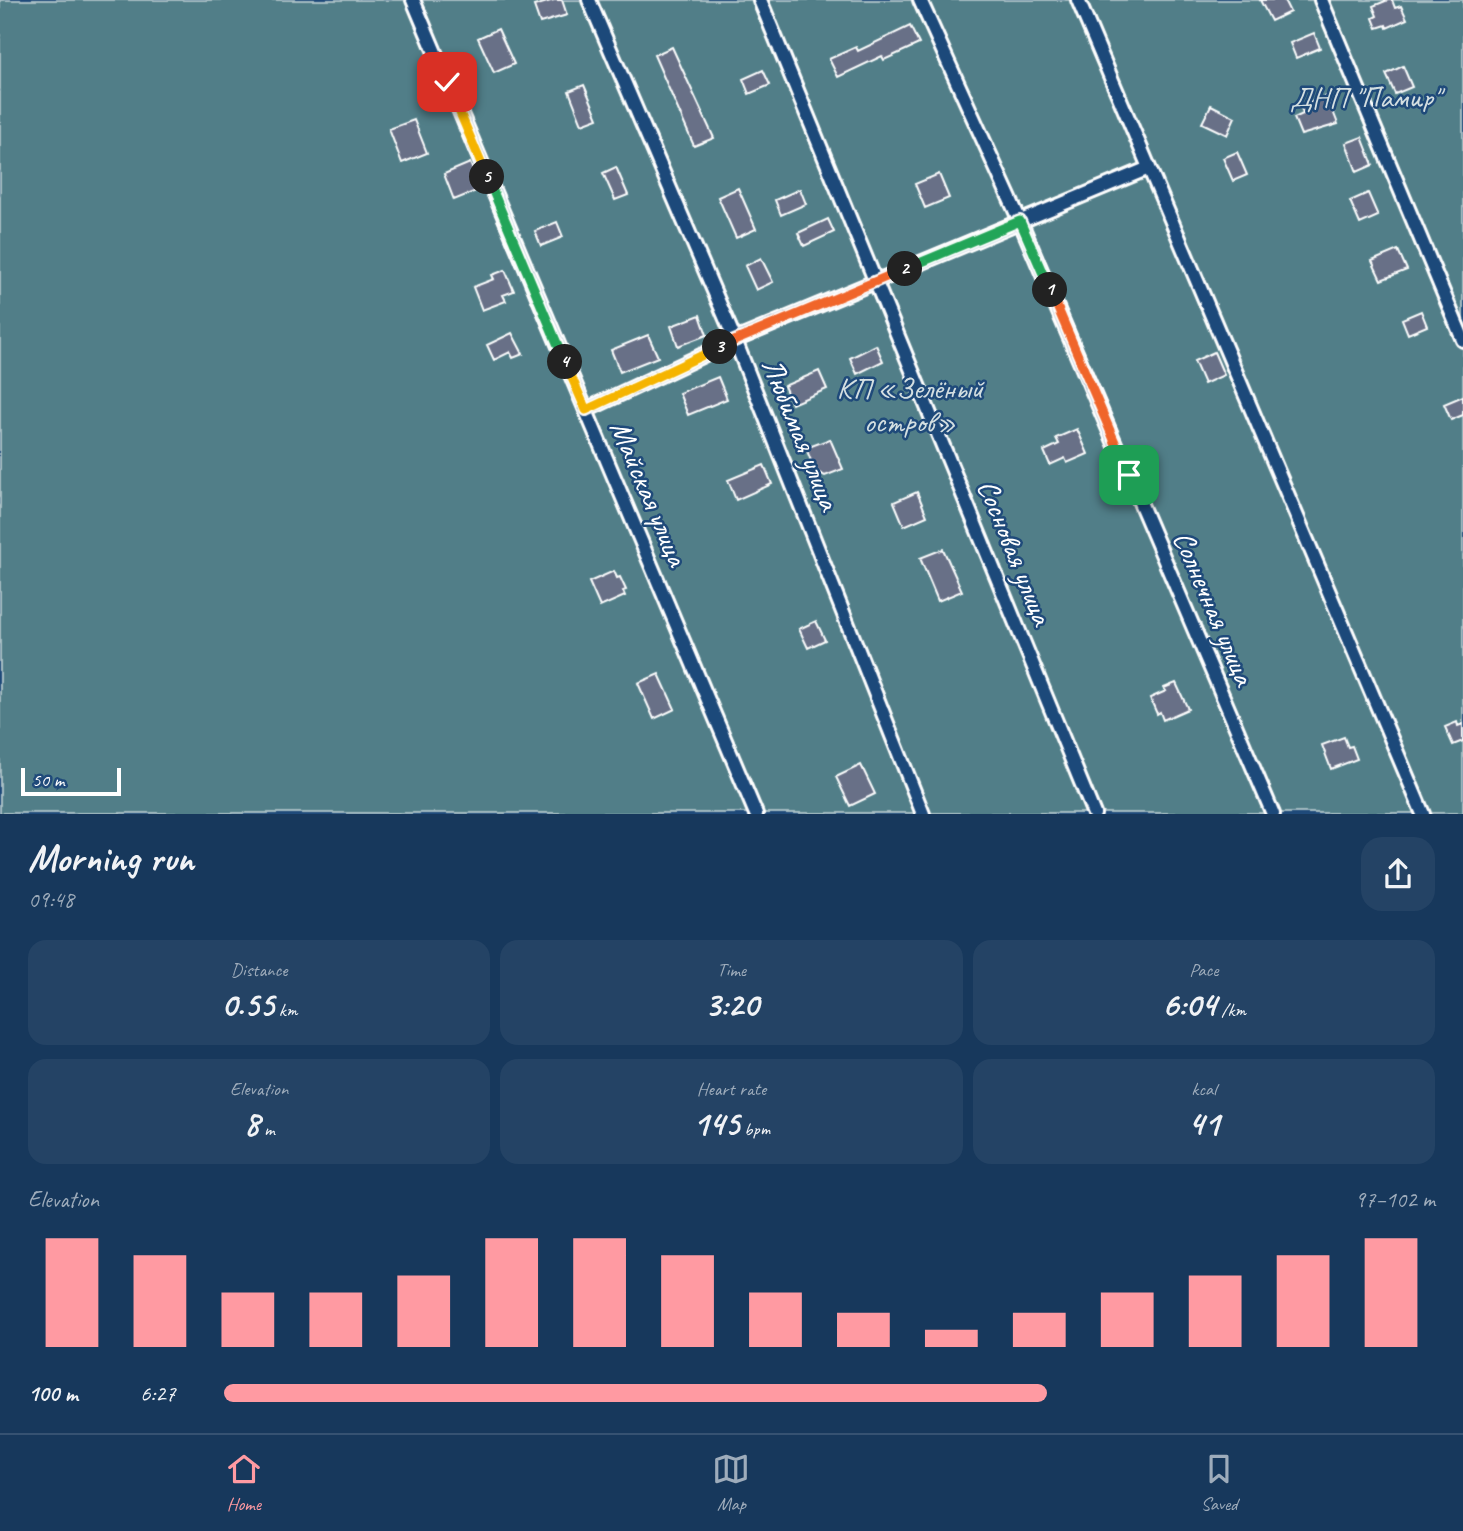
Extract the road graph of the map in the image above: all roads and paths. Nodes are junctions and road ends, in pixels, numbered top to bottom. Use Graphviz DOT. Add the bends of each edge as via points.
graph roads {
  1 [pos="413,0"];
  2 [pos="589,0"];
  3 [pos="760,0"];
  4 [pos="920,0"];
  5 [pos="1077,0"];
  6 [pos="1321,0"];
  7 [pos="1149,168"];
  8 [pos="1020,221"];
  9 [pos="876,281"];
  10 [pos="735,340"];
  11 [pos="1463,340"];
  12 [pos="586,410"];
  13 [pos="756,814"];
  14 [pos="923,814"];
  15 [pos="1094,814"];
  16 [pos="1273,814"];
  17 [pos="1423,814"];
  1 -- 12 [label="street, Майская улица"];
  2 -- 10 [label="street, Любимая улица"];
  3 -- 9 [label="street, Сосновая улица"];
  4 -- 8 [label="street, Солнечная улица"];
  5 -- 7 [label="street"];
  6 -- 11 [label="street"];
  7 -- 8 [label="street"];
  7 -- 17 [label="street"];
  8 -- 9 [label="street"];
  8 -- 16 [label="street, Солнечная улица"];
  9 -- 10 [label="street"];
  9 -- 15 [label="street, Сосновая улица"];
  10 -- 12 [label="street"];
  10 -- 14 [label="street, Любимая улица"];
  12 -- 13 [label="street, Майская улица"];
}
